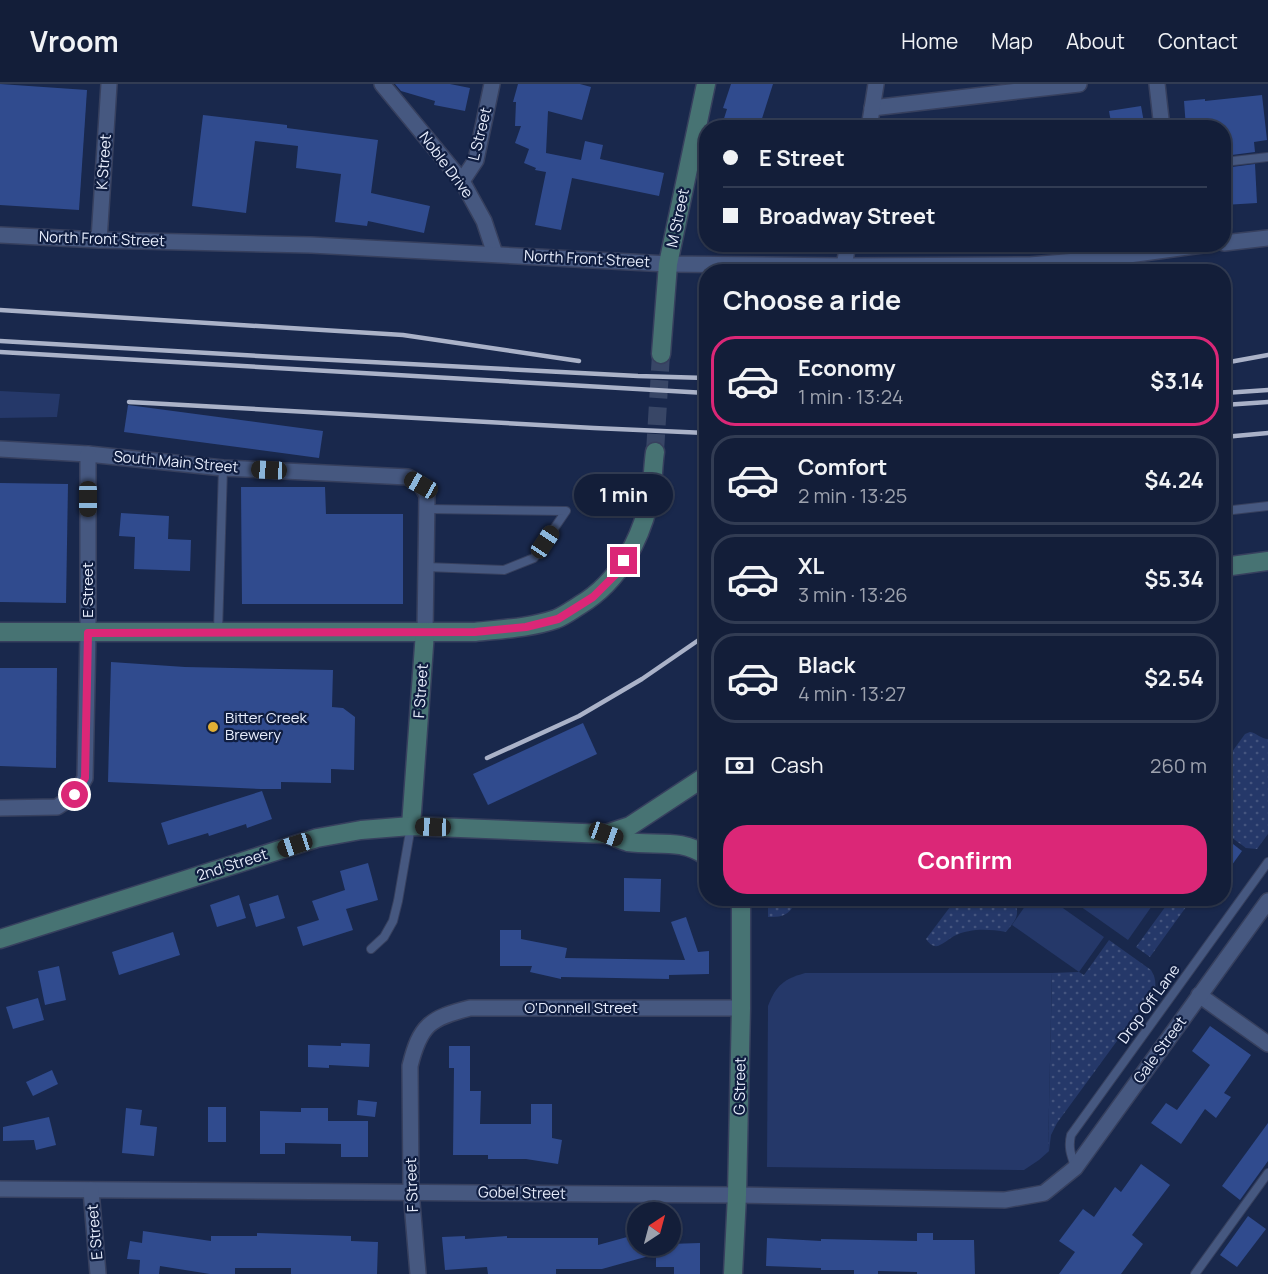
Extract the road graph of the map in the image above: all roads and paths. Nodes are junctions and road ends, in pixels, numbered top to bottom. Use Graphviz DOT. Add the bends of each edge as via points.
graph roads {
  1 [pos="109,84"];
  2 [pos="381,84"];
  3 [pos="492,84"];
  4 [pos="706,84"];
  5 [pos="876,84"];
  6 [pos="1079,84"];
  7 [pos="1157,84"];
  8 [pos="872,108"];
  9 [pos="870,120"];
  10 [pos="1161,120"];
  11 [pos="1268,157"];
  12 [pos="1231,161"];
  13 [pos="462,181"];
  14 [pos="0,235"];
  15 [pos="1268,238"];
  16 [pos="99,240"];
  17 [pos="1231,242"];
  18 [pos="1140,252"];
  19 [pos="495,254"];
  20 [pos="668,264"];
  21 [pos="699,264"];
  22 [pos="1042,264"];
  23 [pos="661,354"];
  24 [pos="0,449"];
  25 [pos="655,452"];
  26 [pos="88,454"];
  27 [pos="223,468"];
  28 [pos="421,485"];
  29 [pos="1268,506"];
  30 [pos="427,509"];
  31 [pos="1231,510"];
  32 [pos="1268,561"];
  33 [pos="1231,566"];
  34 [pos="426,567"];
  35 [pos="0,632"];
  36 [pos="425,632"];
  37 [pos="88,633"];
  38 [pos="218,633"];
  39 [pos="699,785"];
  40 [pos="0,808"];
  41 [pos="411,826"];
  42 [pos="606,834"];
  43 [pos="699,851"];
  44 [pos="1268,862"];
  45 [pos="1268,901"];
  46 [pos="741,906"];
  47 [pos="0,939"];
  48 [pos="371,949"];
  49 [pos="1200,995"];
  50 [pos="741,1008"];
  51 [pos="425,1028"];
  52 [pos="1268,1044"];
  53 [pos="1075,1168"];
  54 [pos="1268,1173"];
  55 [pos="0,1189"];
  56 [pos="91,1190"];
  57 [pos="411,1191"];
  58 [pos="1044,1193"];
  59 [pos="737,1195"];
  60 [pos="98,1274"];
  61 [pos="418,1274"];
  62 [pos="734,1274"];
  63 [pos="1195,1274"];
  1 -- 16 [label="street, K Street"];
  2 -- 13 [label="street, Noble Drive"];
  3 -- 13 [label="street, L Street" via="476,160"];
  4 -- 20 [label="street, M Street"];
  5 -- 8 [label="street"];
  6 -- 8 [label="street"];
  7 -- 10 [label="street"];
  8 -- 9 [label="street"];
  11 -- 12 [label="lane"];
  13 -- 19 [label="street, Noble Drive" via="484,221"];
  14 -- 16 [label="street, North Front Street"];
  15 -- 17 [label="street"];
  16 -- 19 [label="street, North Front Street"];
  18 -- 22 [label="street, North Front Street"];
  19 -- 20 [label="street, North Front Street"];
  20 -- 21 [label="street, North Front Street"];
  20 -- 23 [label="street, M Street"];
  24 -- 26 [label="street, South Main Street"];
  25 -- 36 [label="street" via="644,523 617,573 593,597 558,619 526,627"];
  26 -- 27 [label="street, South Main Street"];
  26 -- 37 [label="street, E Street"];
  27 -- 28 [label="street, South Main Street" via="408,477"];
  27 -- 38 [label="lane"];
  28 -- 30 [label="street, F Street" via="427,495"];
  29 -- 31 [label="lane"];
  30 -- 34 [label="street, F Street"];
  30 -- 34 [label="lane" via="566,511 534,558 504,570"];
  32 -- 33 [label="street"];
  34 -- 36 [label="street, F Street"];
  35 -- 37 [label="street"];
  36 -- 38 [label="street"];
  36 -- 41 [label="street, F Street"];
  37 -- 38 [label="street"];
  37 -- 40 [label="street, E Street" via="85,778 75,795 57,807"];
  39 -- 42 [label="street, 2nd Street" via="630,826"];
  41 -- 42 [label="street, 2nd Street"];
  41 -- 47 [label="street, 2nd Street" via="317,838"];
  41 -- 48 [label="lane" via="393,921"];
  42 -- 43 [label="street" via="627,842 665,843"];
  44 -- 53 [label="lane, Drop Off Lane" via="1071,1135 1070,1152"];
  45 -- 49 [label="street, Gale Street"];
  46 -- 50 [label="street, G Street"];
  49 -- 52 [label="street"];
  49 -- 53 [label="street, Gale Street"];
  50 -- 51 [label="street, O'Donnell Street" via="470,1008 444,1014"];
  50 -- 59 [label="street, G Street"];
  51 -- 57 [label="street, F Street" via="410,1066"];
  53 -- 58 [label="street, Gale Street"];
  54 -- 63 [label="lane"];
  55 -- 56 [label="street, Gobel Street"];
  56 -- 57 [label="street, Gobel Street"];
  56 -- 60 [label="street, E Street"];
  57 -- 59 [label="street, Gobel Street"];
  57 -- 61 [label="street, F Street"];
  58 -- 59 [label="street, Gobel Street" via="1005,1200"];
  59 -- 62 [label="street, G Street"];
}
